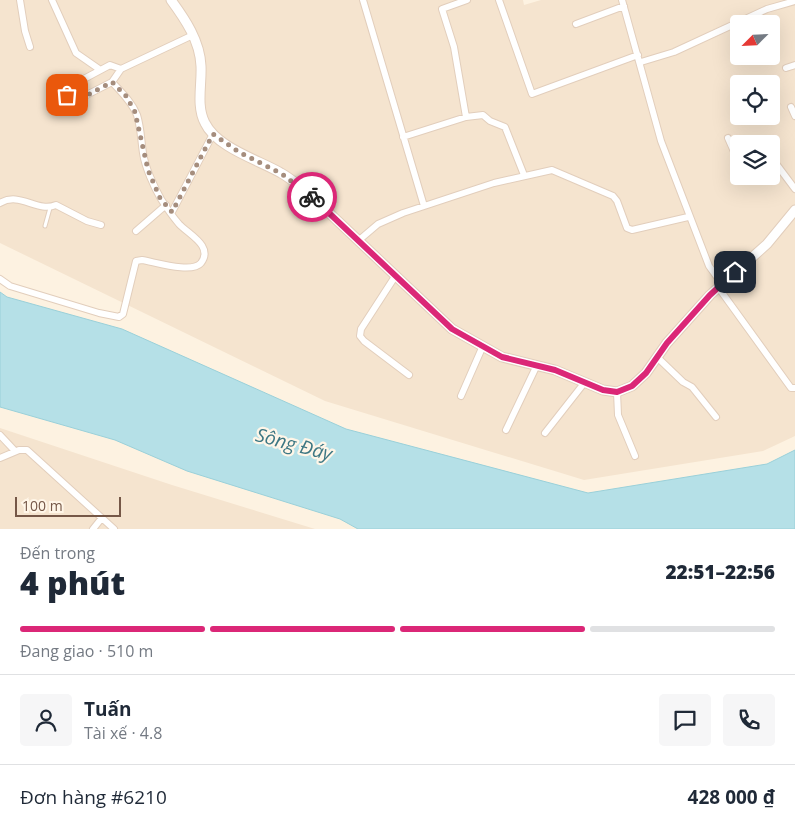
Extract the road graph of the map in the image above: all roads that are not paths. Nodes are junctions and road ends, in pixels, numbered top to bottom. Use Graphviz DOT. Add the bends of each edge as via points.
graph roads {
  1 [pos="20,0"];
  2 [pos="52,0"];
  3 [pos="171,0"];
  4 [pos="364,0"];
  5 [pos="467,0"];
  6 [pos="499,0"];
  7 [pos="795,2"];
  8 [pos="623,3"];
  9 [pos="576,24"];
  10 [pos="189,37"];
  11 [pos="30,47"];
  12 [pos="638,55"];
  13 [pos="641,62"];
  14 [pos="795,66"];
  15 [pos="786,68"];
  16 [pos="121,69"];
  17 [pos="99,70"];
  18 [pos="112,82"];
  19 [pos="791,107"];
  20 [pos="795,116"];
  21 [pos="466,117"];
  22 [pos="213,134"];
  23 [pos="403,137"];
  24 [pos="728,138"];
  25 [pos="730,142"];
  26 [pos="780,169"];
  27 [pos="524,175"];
  28 [pos="795,189"];
  29 [pos="0,203"];
  30 [pos="166,205"];
  31 [pos="424,206"];
  32 [pos="50,208"];
  33 [pos="795,210"];
  34 [pos="172,212"];
  35 [pos="688,217"];
  36 [pos="101,225"];
  37 [pos="45,226"];
  38 [pos="136,231"];
  39 [pos="358,241"];
  40 [pos="396,275"];
  41 [pos="0,279"];
  42 [pos="720,286"];
  43 [pos="482,348"];
  44 [pos="658,358"];
  45 [pos="536,365"];
  46 [pos="409,375"];
  47 [pos="585,382"];
  48 [pos="795,388"];
  49 [pos="617,392"];
  50 [pos="461,396"];
  51 [pos="716,417"];
  52 [pos="506,430"];
  53 [pos="545,433"];
  54 [pos="0,435"];
  55 [pos="15,451"];
  56 [pos="635,456"];
  57 [pos="0,458"];
  58 [pos="101,519"];
  59 [pos="93,529"];
  60 [pos="114,529"];
  1 -- 11 [label="street"];
  2 -- 17 [label="street" via="76,53"];
  3 -- 10 [label="street"];
  4 -- 23 [label="street"];
  5 -- 21 [label="street" via="442,9 454,47"];
  6 -- 12 [label="street" via="532,94"];
  7 -- 13 [label="street" via="761,11 674,52"];
  8 -- 9 [label="street"];
  8 -- 12 [label="street"];
  10 -- 16 [label="street"];
  10 -- 22 [label="street" via="201,64 204,123"];
  12 -- 13 [label="street"];
  13 -- 35 [label="street" via="660,142"];
  14 -- 15 [label="street"];
  16 -- 17 [label="street" via="110,65"];
  16 -- 18 [label="street"];
  17 -- 18 [label="street" via="67,88 69,99 76,101"];
  18 -- 30 [label="street" via="126,96 135,112 143,137 144,155 160,198"];
  19 -- 20 [label="street"];
  21 -- 23 [label="street"];
  21 -- 27 [label="street" via="483,115 506,126"];
  22 -- 34 [label="street"];
  22 -- 39 [label="street" via="306,191"];
  23 -- 31 [label="street"];
  24 -- 25 [label="street"];
  26 -- 28 [label="street"];
  27 -- 31 [label="street"];
  27 -- 35 [label="street" via="552,170 613,196 627,228 632,230"];
  29 -- 32 [label="street" via="14,198"];
  30 -- 34 [label="street"];
  30 -- 38 [label="street"];
  31 -- 39 [label="street" via="378,224"];
  32 -- 36 [label="street" via="56,205"];
  32 -- 37 [label="lane"];
  33 -- 42 [label="street" via="768,244"];
  34 -- 41 [label="street" via="202,244 202,261 188,269 136,261 123,314 119,317 10,286"];
  35 -- 42 [label="street"];
  39 -- 40 [label="street"];
  40 -- 43 [label="street" via="452,329"];
  40 -- 46 [label="street" via="361,329 360,336"];
  42 -- 44 [label="street" via="667,343"];
  42 -- 48 [label="street" via="791,388"];
  43 -- 45 [label="street" via="502,357"];
  43 -- 50 [label="street"];
  44 -- 49 [label="street" via="632,386"];
  44 -- 51 [label="street" via="692,387"];
  45 -- 47 [label="street"];
  45 -- 52 [label="street"];
  47 -- 49 [label="street"];
  47 -- 53 [label="street"];
  49 -- 56 [label="street" via="618,415"];
  54 -- 55 [label="street"];
  55 -- 57 [label="street"];
  55 -- 58 [label="street" via="27,450"];
  58 -- 59 [label="street"];
  58 -- 60 [label="street"];
}
